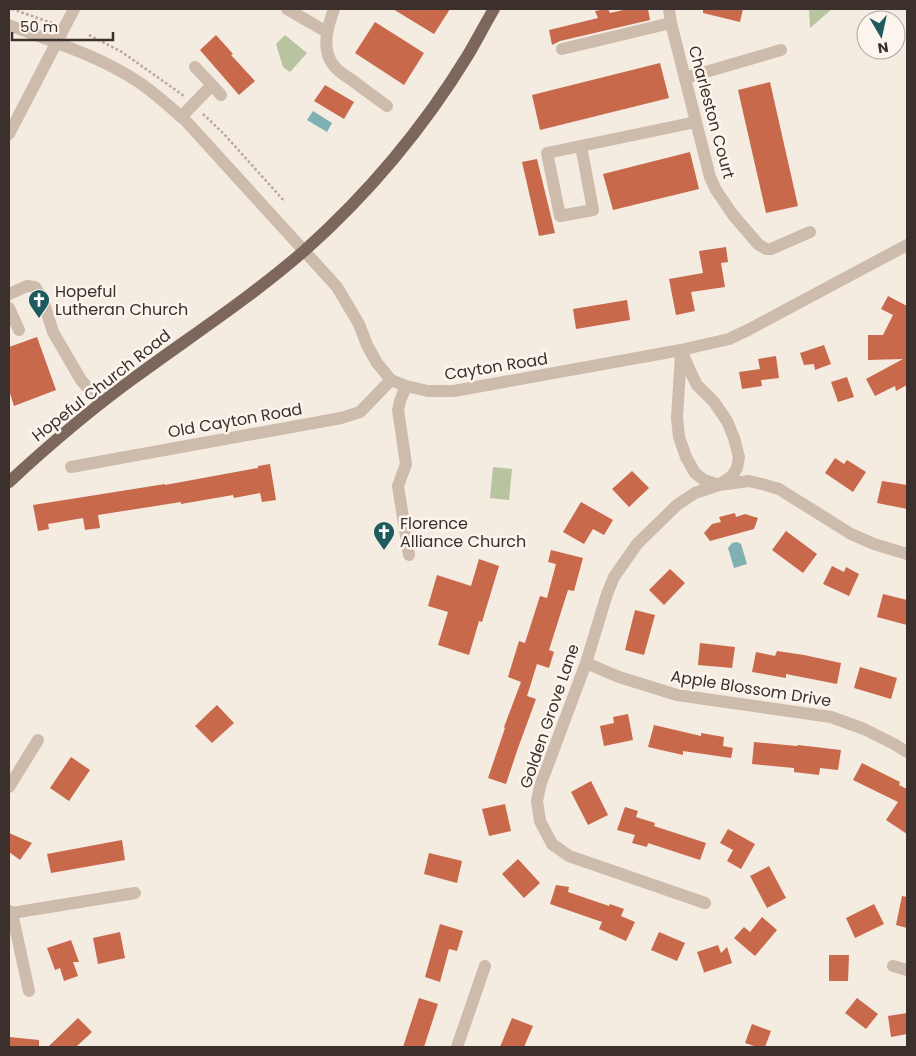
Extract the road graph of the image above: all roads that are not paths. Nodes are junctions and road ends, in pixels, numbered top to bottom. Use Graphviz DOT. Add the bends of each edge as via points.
graph roads {
  1 [pos="74,9"];
  2 [pos="287,9"];
  3 [pos="334,9"];
  4 [pos="494,9"];
  5 [pos="669,9"];
  6 [pos="671,23"];
  7 [pos="9,25"];
  8 [pos="327,32"];
  9 [pos="56,43"];
  10 [pos="562,49"];
  11 [pos="781,50"];
  12 [pos="195,66"];
  13 [pos="685,78"];
  14 [pos="387,106"];
  15 [pos="181,117"];
  16 [pos="696,122"];
  17 [pos="9,134"];
  18 [pos="581,146"];
  19 [pos="810,232"];
  20 [pos="907,245"];
  21 [pos="304,251"];
  22 [pos="9,294"];
  23 [pos="9,308"];
  24 [pos="19,330"];
  25 [pos="681,350"];
  26 [pos="391,380"];
  27 [pos="406,386"];
  28 [pos="101,403"];
  29 [pos="71,466"];
  30 [pos="9,482"];
  31 [pos="719,485"];
  32 [pos="907,554"];
  33 [pos="408,555"];
  34 [pos="586,663"];
  35 [pos="38,740"];
  36 [pos="907,752"];
  37 [pos="9,787"];
  38 [pos="135,893"];
  39 [pos="705,903"];
  40 [pos="10,912"];
  41 [pos="485,966"];
  42 [pos="893,966"];
  43 [pos="907,970"];
  44 [pos="29,991"];
  45 [pos="457,1047"];
  1 -- 9 [label="street"];
  2 -- 8 [label="street"];
  3 -- 8 [label="street"];
  4 -- 21 [label="main road, Hopeful Church Road" via="434,106 396,155 356,201"];
  5 -- 6 [label="street, Charleston Court"];
  6 -- 10 [label="street"];
  6 -- 13 [label="street, Charleston Court"];
  7 -- 9 [label="street, Cayton Road"];
  8 -- 14 [label="street" via="327,52 337,70"];
  9 -- 15 [label="street, Cayton Road" via="126,74"];
  9 -- 17 [label="street"];
  11 -- 13 [label="street"];
  12 -- 15 [label="street" via="217,90"];
  13 -- 16 [label="street, Charleston Court"];
  15 -- 21 [label="street, Cayton Road"];
  16 -- 18 [label="street"];
  16 -- 19 [label="street, Charleston Court" via="716,190 758,244 771,249"];
  18 -- 18 [label="street" via="547,153 560,216 594,210"];
  20 -- 25 [label="street, Cayton Road" via="748,330"];
  21 -- 26 [label="street, Cayton Road" via="336,287 359,324 377,364"];
  21 -- 28 [label="main road, Hopeful Church Road" via="245,299"];
  22 -- 28 [label="street" via="27,286 35,287 43,300 53,332 81,380"];
  23 -- 24 [label="street"];
  25 -- 27 [label="street, Cayton Road" via="454,392"];
  25 -- 31 [label="street" via="679,437 695,473"];
  25 -- 31 [label="street" via="697,385 714,402 734,438 737,468"];
  26 -- 27 [label="street, Cayton Road"];
  26 -- 29 [label="street, Old Cayton Road" via="360,412 341,418"];
  27 -- 33 [label="street" via="398,410 406,464 398,486"];
  28 -- 30 [label="main road, Hopeful Church Road"];
  31 -- 32 [label="street" via="749,481 779,489 851,534"];
  31 -- 34 [label="street, Golden Grove Lane" via="695,493 677,505 637,544 614,577"];
  34 -- 36 [label="street, Apple Blossom Drive" via="677,695 831,717 864,728"];
  34 -- 39 [label="street, Golden Grove Lane" via="540,786 536,801 540,821 552,844 569,856"];
  35 -- 37 [label="street"];
  38 -- 40 [label="street"];
  40 -- 44 [label="street"];
  41 -- 45 [label="street"];
  42 -- 43 [label="street"];
}
